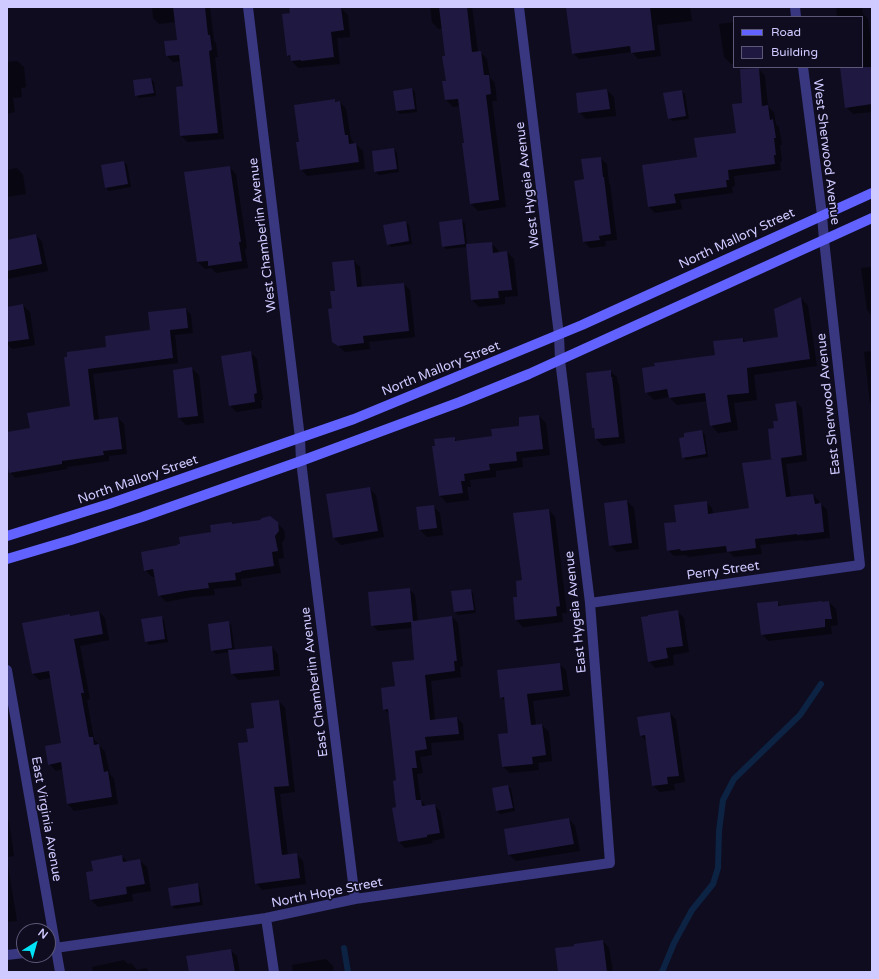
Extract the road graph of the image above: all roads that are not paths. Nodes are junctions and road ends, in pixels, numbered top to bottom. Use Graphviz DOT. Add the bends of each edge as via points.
graph roads {
  1 [pos="248,7"];
  2 [pos="519,7"];
  3 [pos="802,68"];
  4 [pos="872,192"];
  5 [pos="822,215"];
  6 [pos="872,218"];
  7 [pos="824,240"];
  8 [pos="559,335"];
  9 [pos="560,360"];
  10 [pos="300,438"];
  11 [pos="301,461"];
  12 [pos="7,536"];
  13 [pos="7,559"];
  14 [pos="860,565"];
  15 [pos="590,603"];
  16 [pos="7,670"];
  17 [pos="610,863"];
  18 [pos="355,899"];
  19 [pos="266,918"];
  20 [pos="48,923"];
  21 [pos="56,948"];
  22 [pos="56,960"];
  23 [pos="60,972"];
  24 [pos="274,972"];
  1 -- 10 [label="street, West Chamberlin Avenue"];
  2 -- 8 [label="street, West Hygeia Avenue"];
  3 -- 5 [label="street, West Sherwood Avenue"];
  4 -- 5 [label="main road, North Mallory Street"];
  5 -- 7 [label="street, West Sherwood Avenue"];
  5 -- 8 [label="main road, North Mallory Street"];
  6 -- 7 [label="main road"];
  7 -- 9 [label="main road"];
  7 -- 14 [label="street, East Sherwood Avenue"];
  8 -- 9 [label="street, West Hygeia Avenue"];
  8 -- 10 [label="main road, North Mallory Street" via="354,419"];
  9 -- 11 [label="main road" via="460,402"];
  9 -- 15 [label="street, East Hygeia Avenue"];
  10 -- 11 [label="street, West Chamberlin Avenue"];
  10 -- 12 [label="main road, North Mallory Street" via="109,504"];
  11 -- 13 [label="main road" via="142,517"];
  11 -- 18 [label="street, East Chamberlin Avenue"];
  14 -- 15 [label="street, Perry Street"];
  15 -- 17 [label="street, East Hygeia Avenue"];
  16 -- 20 [label="street, East Virginia Avenue"];
  17 -- 18 [label="street, North Hope Street"];
  18 -- 19 [label="street, North Hope Street"];
  19 -- 21 [label="street, North Hope Street"];
  19 -- 24 [label="street"];
  22 -- 23 [label="street, East Virginia Avenue"];
}
